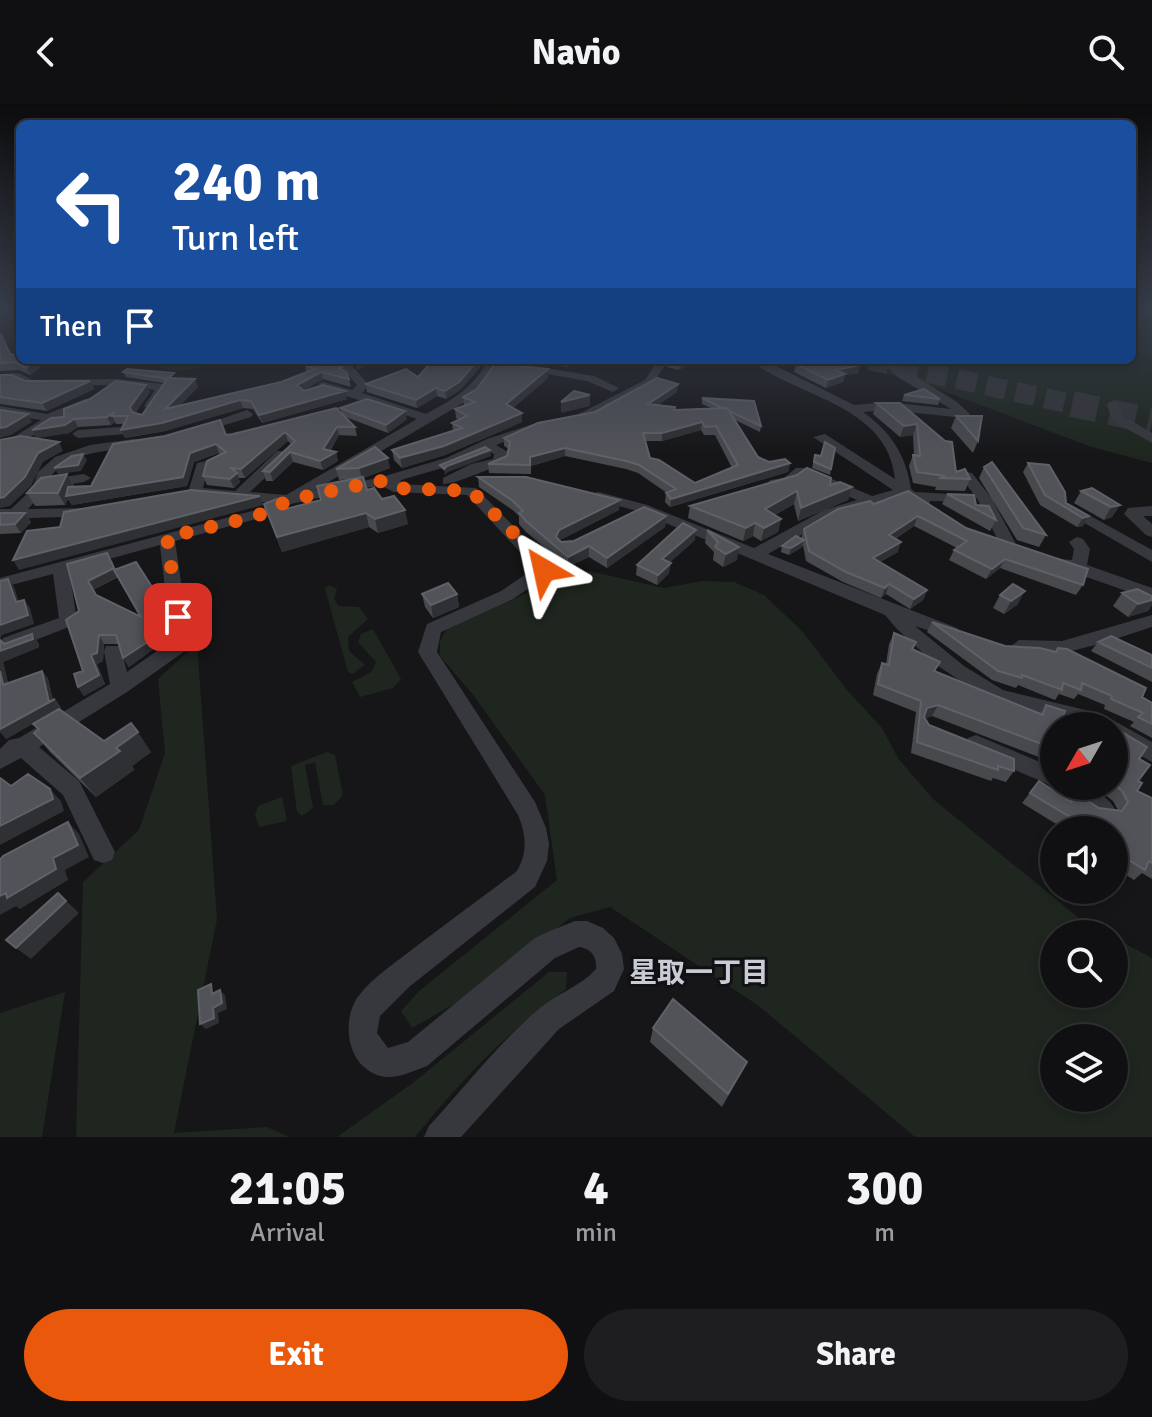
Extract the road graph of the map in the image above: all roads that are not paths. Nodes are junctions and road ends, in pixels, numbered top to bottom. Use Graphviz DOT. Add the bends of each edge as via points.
graph roads {
  1 [pos="496,364"];
  2 [pos="503,364"];
  3 [pos="660,364"];
  4 [pos="763,364"];
  5 [pos="888,364"];
  6 [pos="794,367"];
  7 [pos="333,370"];
  8 [pos="774,370"];
  9 [pos="0,377"];
  10 [pos="74,381"];
  11 [pos="117,382"];
  12 [pos="29,383"];
  13 [pos="613,388"];
  14 [pos="308,392"];
  15 [pos="860,393"];
  16 [pos="54,396"];
  17 [pos="361,397"];
  18 [pos="1113,405"];
  19 [pos="879,406"];
  20 [pos="0,408"];
  21 [pos="339,409"];
  22 [pos="853,409"];
  23 [pos="247,414"];
  24 [pos="52,418"];
  25 [pos="427,418"];
  26 [pos="229,420"];
  27 [pos="69,421"];
  28 [pos="132,425"];
  29 [pos="190,428"];
  30 [pos="78,434"];
  31 [pos="236,436"];
  32 [pos="820,437"];
  33 [pos="1152,439"];
  34 [pos="156,441"];
  35 [pos="0,444"];
  36 [pos="485,445"];
  37 [pos="112,446"];
  38 [pos="288,448"];
  39 [pos="343,450"];
  40 [pos="220,460"];
  41 [pos="340,467"];
  42 [pos="967,476"];
  43 [pos="84,478"];
  44 [pos="493,479"];
  45 [pos="383,481"];
  46 [pos="448,481"];
  47 [pos="42,484"];
  48 [pos="765,485"];
  49 [pos="195,492"];
  50 [pos="583,492"];
  51 [pos="174,494"];
  52 [pos="240,494"];
  53 [pos="908,494"];
  54 [pos="985,499"];
  55 [pos="290,500"];
  56 [pos="871,501"];
  57 [pos="693,507"];
  58 [pos="1067,507"];
  59 [pos="642,508"];
  60 [pos="1152,511"];
  61 [pos="8,514"];
  62 [pos="942,516"];
  63 [pos="665,517"];
  64 [pos="624,518"];
  65 [pos="96,528"];
  66 [pos="1152,532"];
  67 [pos="167,537"];
  68 [pos="980,537"];
  69 [pos="1077,542"];
  70 [pos="1010,548"];
  71 [pos="757,553"];
  72 [pos="1152,557"];
  73 [pos="60,568"];
  74 [pos="1078,568"];
  75 [pos="0,583"];
  76 [pos="1152,594"];
  77 [pos="890,610"];
  78 [pos="1151,622"];
  79 [pos="1111,634"];
  80 [pos="975,640"];
  81 [pos="10,643"];
  82 [pos="1000,646"];
  83 [pos="1131,646"];
  84 [pos="1062,648"];
  85 [pos="113,651"];
  86 [pos="1088,661"];
  87 [pos="120,687"];
  88 [pos="1070,712"];
  89 [pos="957,737"];
  90 [pos="1128,739"];
  91 [pos="0,747"];
  92 [pos="25,748"];
  93 [pos="1152,753"];
  94 [pos="0,760"];
  95 [pos="1040,773"];
  96 [pos="1086,800"];
  97 [pos="1104,811"];
  98 [pos="87,814"];
  99 [pos="62,827"];
  100 [pos="103,852"];
  101 [pos="440,1137"];
  1 -- 25 [label="street" via="471,393"];
  2 -- 13 [label="street" via="590,378"];
  3 -- 36 [label="street" via="649,382 589,415 534,425"];
  4 -- 8 [label="street"];
  5 -- 19 [label="street" via="965,413"];
  6 -- 8 [label="street"];
  7 -- 17 [label="street" via="364,388"];
  8 -- 22 [label="street"];
  9 -- 12 [label="street" via="19,376"];
  10 -- 11 [label="street"];
  10 -- 12 [label="street"];
  10 -- 16 [label="street"];
  11 -- 24 [label="street"];
  11 -- 28 [label="street" via="163,387"];
  12 -- 20 [label="street"];
  14 -- 17 [label="street" via="324,385"];
  15 -- 19 [label="street"];
  17 -- 21 [label="street"];
  17 -- 25 [label="street"];
  18 -- 33 [label="street" via="1117,418"];
  19 -- 22 [label="street"];
  20 -- 24 [label="street"];
  22 -- 53 [label="street" via="898,454"];
  23 -- 26 [label="street"];
  24 -- 27 [label="street"];
  24 -- 35 [label="street" via="16,441"];
  25 -- 41 [label="street"];
  26 -- 29 [label="street"];
  26 -- 31 [label="street"];
  28 -- 30 [label="street"];
  28 -- 37 [label="street"];
  32 -- 53 [label="street"];
  34 -- 37 [label="street"];
  36 -- 45 [label="street"];
  36 -- 46 [label="street" via="501,452 500,461"];
  37 -- 47 [label="street" via="60,460 43,475"];
  38 -- 52 [label="street"];
  39 -- 41 [label="street"];
  40 -- 49 [label="street" via="202,466"];
  41 -- 55 [label="street"];
  42 -- 54 [label="street"];
  43 -- 47 [label="street"];
  44 -- 46 [label="street"];
  45 -- 46 [label="street"];
  45 -- 55 [label="street"];
  45 -- 101 [label="street" via="394,488 471,491 543,564 544,570 528,584 433,628 427,652 539,835 537,861 526,879 399,977 367,1009 362,1034 370,1052 384,1064 416,1055 563,938 593,938 607,949 612,963 607,979 551,1017"];
  47 -- 61 [label="street"];
  48 -- 56 [label="street" via="788,482 801,471"];
  49 -- 51 [label="street"];
  49 -- 52 [label="street"];
  50 -- 59 [label="street"];
  52 -- 55 [label="street"];
  53 -- 54 [label="street"];
  53 -- 56 [label="street"];
  53 -- 62 [label="street"];
  54 -- 70 [label="street"];
  55 -- 67 [label="street" via="257,516"];
  56 -- 71 [label="street" via="802,526"];
  57 -- 63 [label="street"];
  58 -- 72 [label="street"];
  59 -- 63 [label="street"];
  59 -- 64 [label="street"];
  60 -- 66 [label="street" via="1132,514"];
  61 -- 65 [label="street" via="98,511"];
  63 -- 71 [label="street"];
  67 -- 73 [label="street"];
  67 -- 87 [label="street" via="181,644"];
  68 -- 70 [label="street"];
  69 -- 74 [label="street" via="1082,549"];
  70 -- 74 [label="street"];
  71 -- 77 [label="street"];
  73 -- 75 [label="street"];
  73 -- 81 [label="street" via="68,621"];
  74 -- 76 [label="street"];
  77 -- 80 [label="street"];
  77 -- 88 [label="street" via="973,682 996,695"];
  78 -- 79 [label="street"];
  79 -- 83 [label="street"];
  79 -- 84 [label="street"];
  82 -- 84 [label="street"];
  84 -- 86 [label="street"];
  85 -- 87 [label="street"];
  87 -- 92 [label="street"];
  89 -- 95 [label="street"];
  90 -- 93 [label="street"];
  91 -- 92 [label="street"];
  92 -- 94 [label="street"];
  92 -- 98 [label="street" via="71,788"];
  96 -- 97 [label="street"];
  98 -- 99 [label="street"];
  98 -- 100 [label="street"];
}
